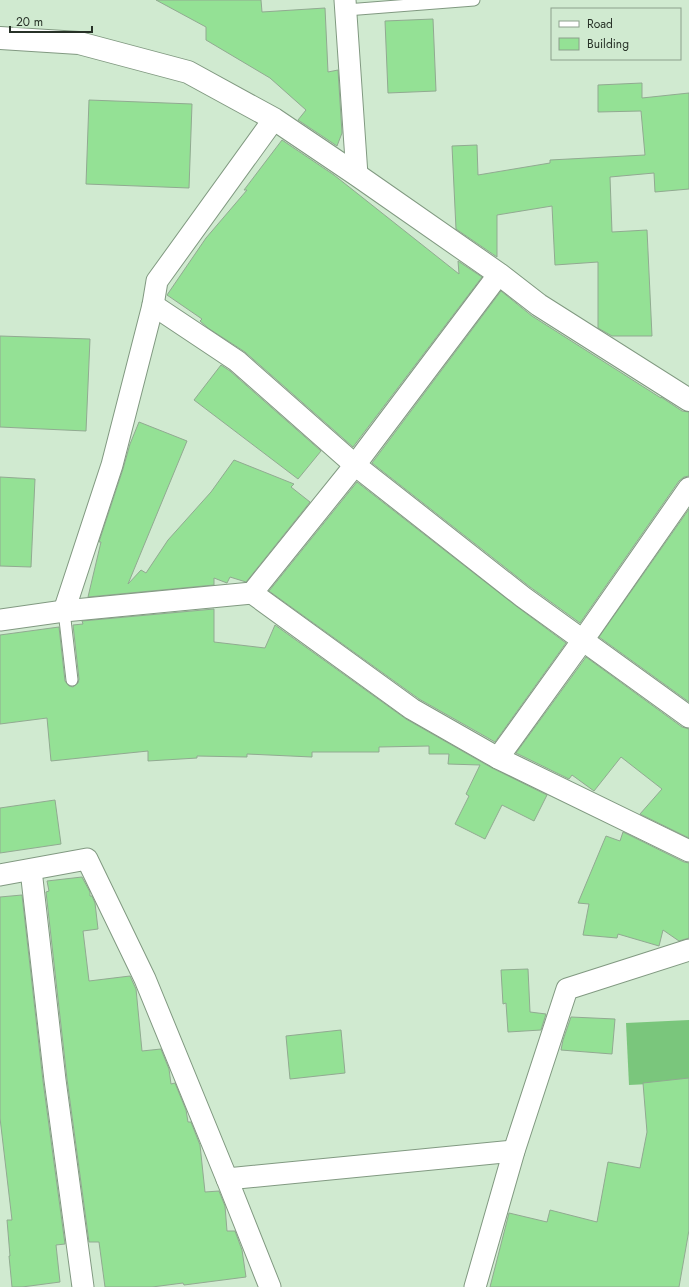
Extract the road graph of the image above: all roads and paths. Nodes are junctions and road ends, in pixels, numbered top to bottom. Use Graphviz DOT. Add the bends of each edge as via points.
graph roads {
  1 [pos="474,0"];
  2 [pos="345,5"];
  3 [pos="0,38"];
  4 [pos="274,119"];
  5 [pos="357,175"];
  6 [pos="499,274"];
  7 [pos="153,305"];
  8 [pos="689,400"];
  9 [pos="355,465"];
  10 [pos="689,488"];
  11 [pos="252,593"];
  12 [pos="64,610"];
  13 [pos="0,620"];
  14 [pos="583,640"];
  15 [pos="72,680"];
  16 [pos="689,717"];
  17 [pos="498,758"];
  18 [pos="689,851"];
  19 [pos="31,870"];
  20 [pos="0,875"];
  21 [pos="689,950"];
  22 [pos="514,1151"];
  23 [pos="227,1179"];
  24 [pos="83,1287"];
  25 [pos="270,1287"];
  26 [pos="475,1287"];
  1 -- 2 [label="lane"];
  2 -- 5 [label="street"];
  3 -- 4 [label="street" via="79,44 188,72"];
  4 -- 5 [label="street"];
  4 -- 7 [label="street" via="157,281"];
  5 -- 6 [label="street"];
  6 -- 8 [label="street" via="539,305"];
  6 -- 9 [label="street"];
  7 -- 9 [label="street" via="237,362"];
  7 -- 12 [label="street" via="112,465"];
  9 -- 11 [label="street"];
  9 -- 14 [label="street" via="523,597"];
  10 -- 14 [label="street"];
  11 -- 12 [label="street"];
  11 -- 17 [label="street" via="412,710"];
  12 -- 13 [label="street"];
  12 -- 15 [label="lane"];
  14 -- 16 [label="street"];
  14 -- 17 [label="street"];
  17 -- 18 [label="street"];
  19 -- 20 [label="street"];
  19 -- 23 [label="street" via="87,859 145,979"];
  19 -- 24 [label="street" via="55,1080"];
  21 -- 22 [label="street" via="567,989"];
  22 -- 23 [label="street"];
  22 -- 26 [label="street"];
  23 -- 25 [label="street"];
}
